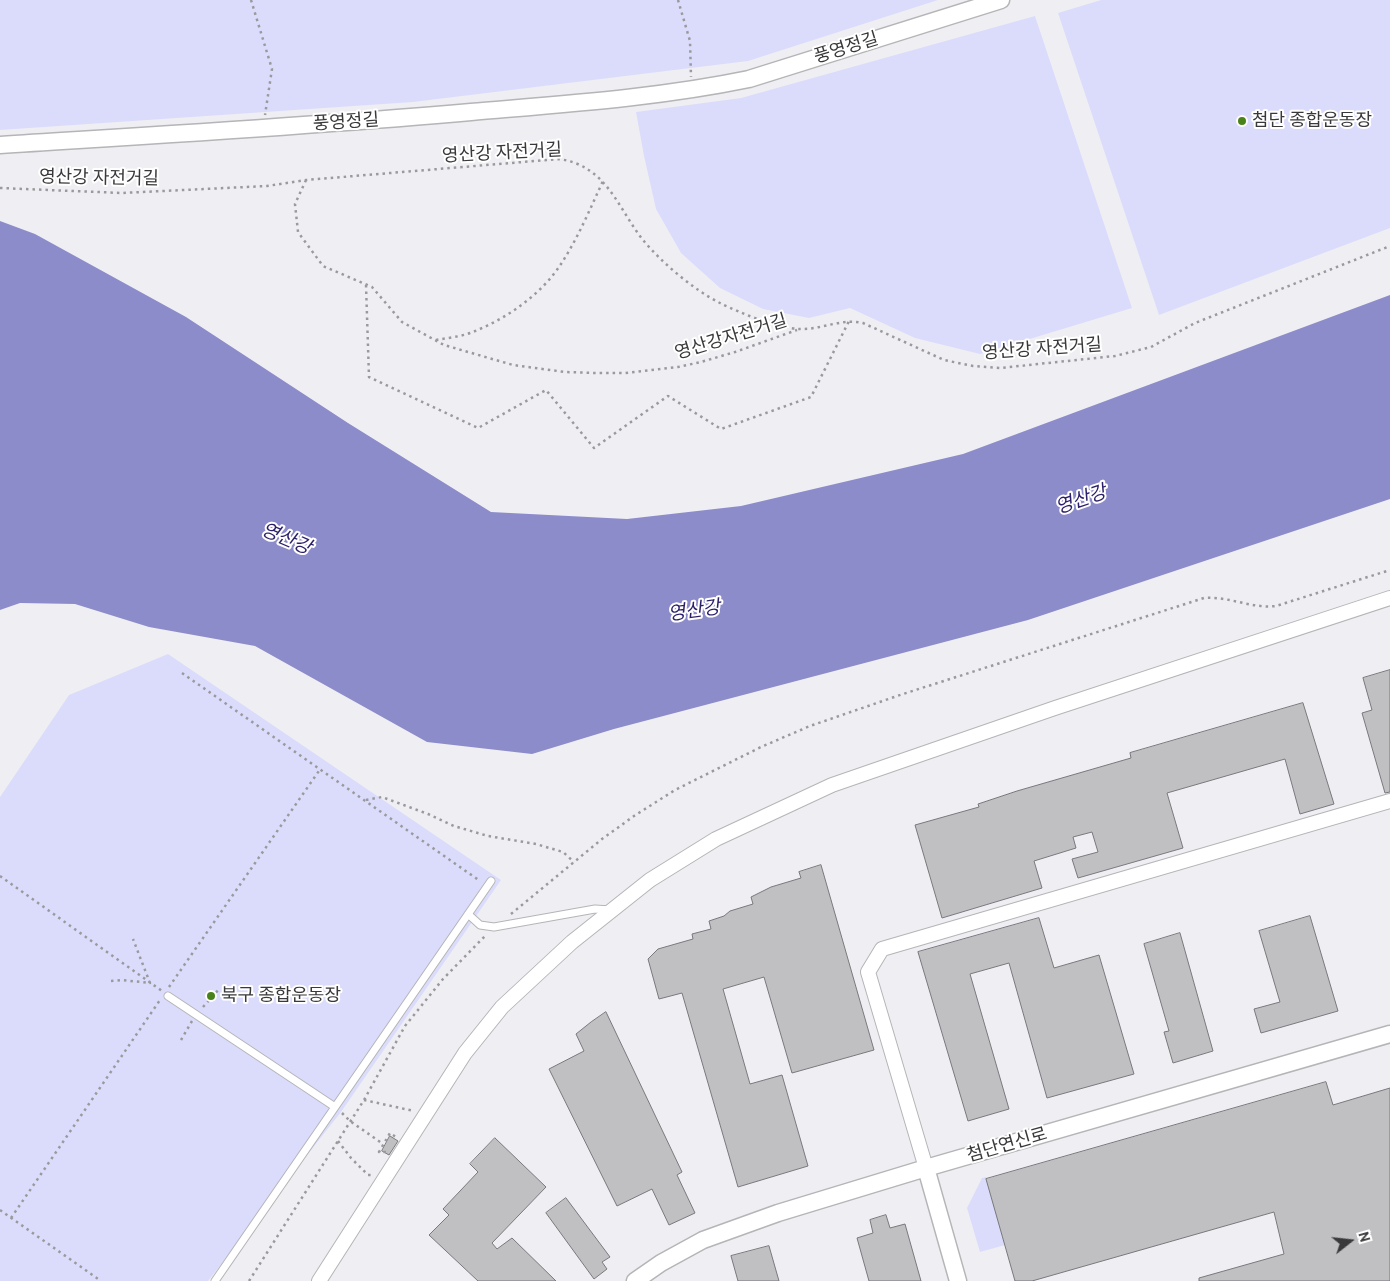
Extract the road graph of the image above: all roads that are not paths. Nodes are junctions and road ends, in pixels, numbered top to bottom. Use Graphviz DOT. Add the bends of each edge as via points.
graph roads {
  1 [pos="1001,0"];
  2 [pos="0,145"];
  3 [pos="1390,598"];
  4 [pos="1390,801"];
  5 [pos="489,883"];
  6 [pos="611,910"];
  7 [pos="468,914"];
  8 [pos="168,996"];
  9 [pos="1390,1034"];
  10 [pos="335,1107"];
  11 [pos="926,1168"];
  12 [pos="215,1281"];
  13 [pos="319,1281"];
  14 [pos="635,1281"];
  15 [pos="958,1281"];
  1 -- 2 [label="street, 풍영정길" via="749,79 690,90 633,98 367,121"];
  3 -- 6 [label="street" via="832,785 716,839 650,880"];
  4 -- 11 [label="street" via="882,949 868,972"];
  5 -- 7 [label="lane"];
  6 -- 7 [label="lane" via="595,909 494,927 480,925"];
  6 -- 13 [label="street" via="502,1007 465,1053"];
  7 -- 10 [label="lane"];
  8 -- 10 [label="lane"];
  9 -- 11 [label="street, 첨단연신로"];
  10 -- 12 [label="lane"];
  11 -- 14 [label="street, 첨단연신로" via="778,1213 703,1240"];
  11 -- 15 [label="street"];
}
